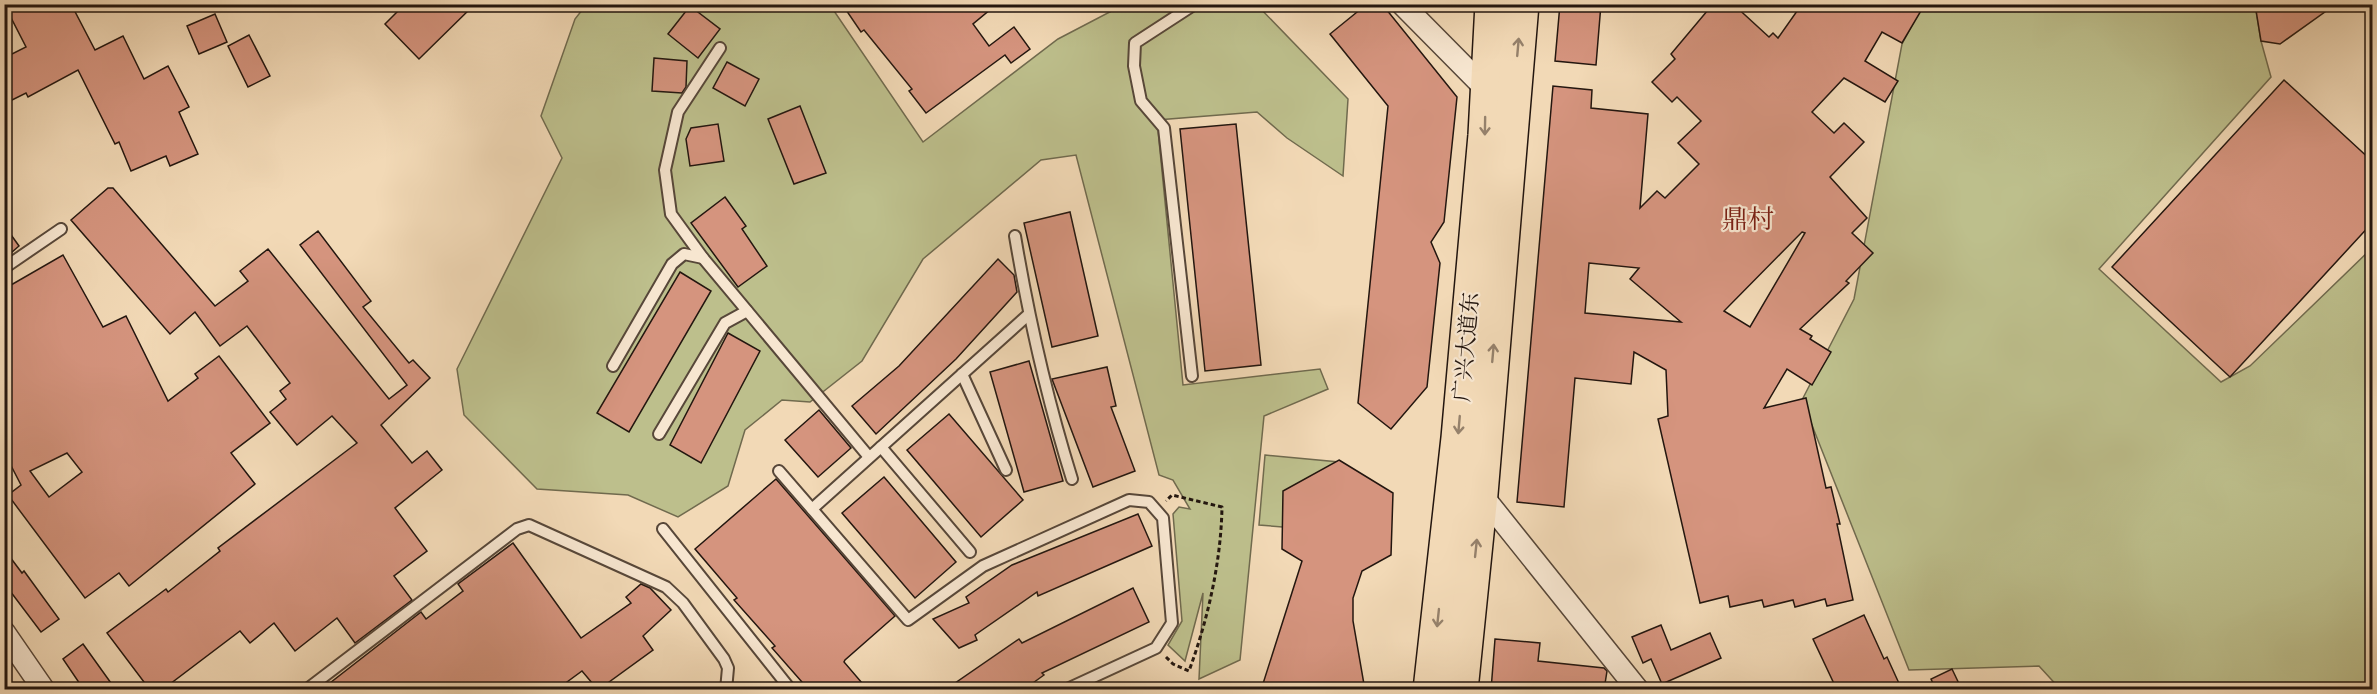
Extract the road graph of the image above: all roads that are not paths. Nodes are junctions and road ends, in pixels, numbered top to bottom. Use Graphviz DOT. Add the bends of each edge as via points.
graph roads {
  1 [pos="1196,4"];
  2 [pos="1402,4"];
  3 [pos="1492,4"];
  4 [pos="1522,4"];
  5 [pos="720,48"];
  6 [pos="1486,89"];
  7 [pos="61,229"];
  8 [pos="1015,236"];
  9 [pos="703,258"];
  10 [pos="4,268"];
  11 [pos="747,311"];
  12 [pos="1028,315"];
  13 [pos="613,366"];
  14 [pos="962,374"];
  15 [pos="1192,376"];
  16 [pos="659,434"];
  17 [pos="881,447"];
  18 [pos="869,457"];
  19 [pos="1006,470"];
  20 [pos="779,471"];
  21 [pos="1072,479"];
  22 [pos="1481,494"];
  23 [pos="812,509"];
  24 [pos="663,530"];
  25 [pos="970,552"];
  26 [pos="4,632"];
  27 [pos="44,690"];
  28 [pos="306,690"];
  29 [pos="726,690"];
  30 [pos="790,690"];
  31 [pos="1065,690"];
  32 [pos="1430,690"];
  33 [pos="1461,690"];
  34 [pos="1638,690"];
  1 -- 15 [label="lane" via="1135,43 1134,66 1141,101 1164,128"];
  2 -- 6 [label="street"];
  3 -- 6 [label="highway, 广兴大道东"];
  22 -- 4 [label="highway, 广兴大道东, one-way"];
  5 -- 9 [label="lane" via="678,112 665,170 671,214"];
  6 -- 32 [label="highway, 广兴大道东, one-way" via="1458,438"];
  7 -- 10 [label="lane"];
  8 -- 12 [label="lane"];
  9 -- 11 [label="lane"];
  9 -- 13 [label="lane" via="684,254 672,264"];
  11 -- 16 [label="lane" via="725,322"];
  11 -- 18 [label="lane"];
  12 -- 14 [label="lane"];
  12 -- 21 [label="lane"];
  14 -- 17 [label="lane"];
  14 -- 19 [label="lane"];
  17 -- 18 [label="lane"];
  17 -- 25 [label="lane"];
  18 -- 23 [label="lane"];
  20 -- 23 [label="lane"];
  33 -- 22 [label="highway, 广兴大道东, one-way"];
  22 -- 34 [label="street"];
  23 -- 31 [label="lane" via="908,620 983,566 1129,501 1149,501 1163,518 1173,622 1156,648"];
  24 -- 30 [label="lane"];
  26 -- 27 [label="street"];
  28 -- 29 [label="lane" via="517,529 529,525 666,586 724,659 728,668"];
}
